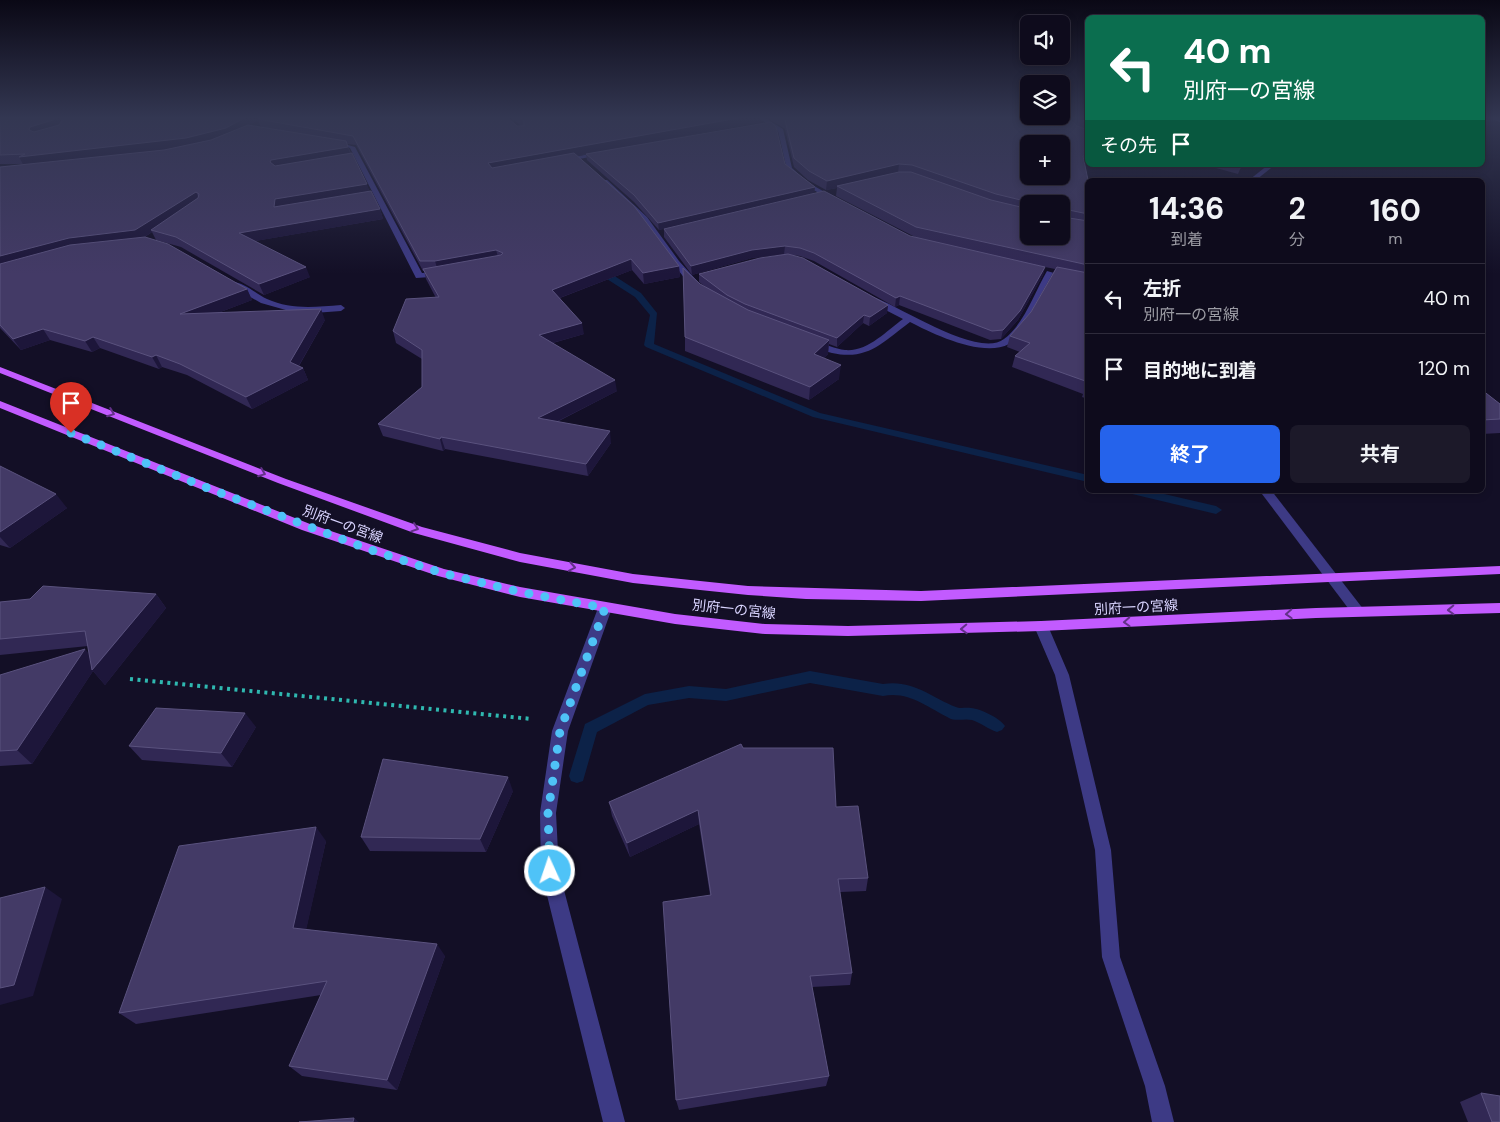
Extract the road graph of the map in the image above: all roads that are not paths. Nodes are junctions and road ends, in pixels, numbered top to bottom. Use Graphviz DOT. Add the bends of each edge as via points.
graph roads {
  1 [pos="365,169"];
  2 [pos="789,169"];
  3 [pos="1266,169"];
  4 [pos="599,176"];
  5 [pos="1255,178"];
  6 [pos="834,192"];
  7 [pos="825,194"];
  8 [pos="379,196"];
  9 [pos="816,196"];
  10 [pos="370,197"];
  11 [pos="841,204"];
  12 [pos="665,233"];
  13 [pos="656,235"];
  14 [pos="447,274"];
  15 [pos="1052,274"];
  16 [pos="224,278"];
  17 [pos="700,278"];
  18 [pos="690,280"];
  19 [pos="703,293"];
  20 [pos="865,296"];
  21 [pos="342,308"];
  22 [pos="907,320"];
  23 [pos="803,339"];
  24 [pos="0,370"];
  25 [pos="0,404"];
  26 [pos="1267,493"];
  27 [pos="1500,570"];
  28 [pos="1333,579"];
  29 [pos="605,608"];
  30 [pos="1500,608"];
  31 [pos="1359,613"];
  32 [pos="1041,626"];
  33 [pos="614,1122"];
  34 [pos="1163,1122"];
  1 -- 8 [label="street"];
  2 -- 7 [label="street"];
  3 -- 5 [label="street"];
  4 -- 13 [label="street" via="628,201"];
  6 -- 7 [label="street"];
  7 -- 9 [label="street"];
  7 -- 11 [label="street"];
  8 -- 10 [label="street"];
  8 -- 14 [label="street" via="419,276"];
  12 -- 13 [label="street"];
  13 -- 18 [label="street"];
  15 -- 22 [label="street" via="1005,343 985,346 967,342"];
  16 -- 21 [label="street" via="264,301 300,311"];
  17 -- 18 [label="street"];
  18 -- 19 [label="street"];
  20 -- 22 [label="street"];
  22 -- 23 [label="street" via="864,351 852,354 839,353"];
  24 -- 28 [label="main road, 別府一の宮線, one-way" via="377,516 464,544 656,581 753,592 841,597 999,594"];
  25 -- 29 [label="main road, 別府一の宮線" via="368,549 442,573"];
  26 -- 28 [label="street"];
  27 -- 28 [label="main road, 別府一の宮線"];
  28 -- 31 [label="street"];
  32 -- 29 [label="main road, 別府一の宮線, one-way" via="848,631 765,629"];
  29 -- 33 [label="street" via="560,731 548,813 550,871"];
  30 -- 31 [label="main road, 別府一の宮線, one-way"];
  31 -- 32 [label="main road, 別府一の宮線, one-way"];
  32 -- 34 [label="street" via="1062,675 1103,850 1110,957 1155,1086"];
}
